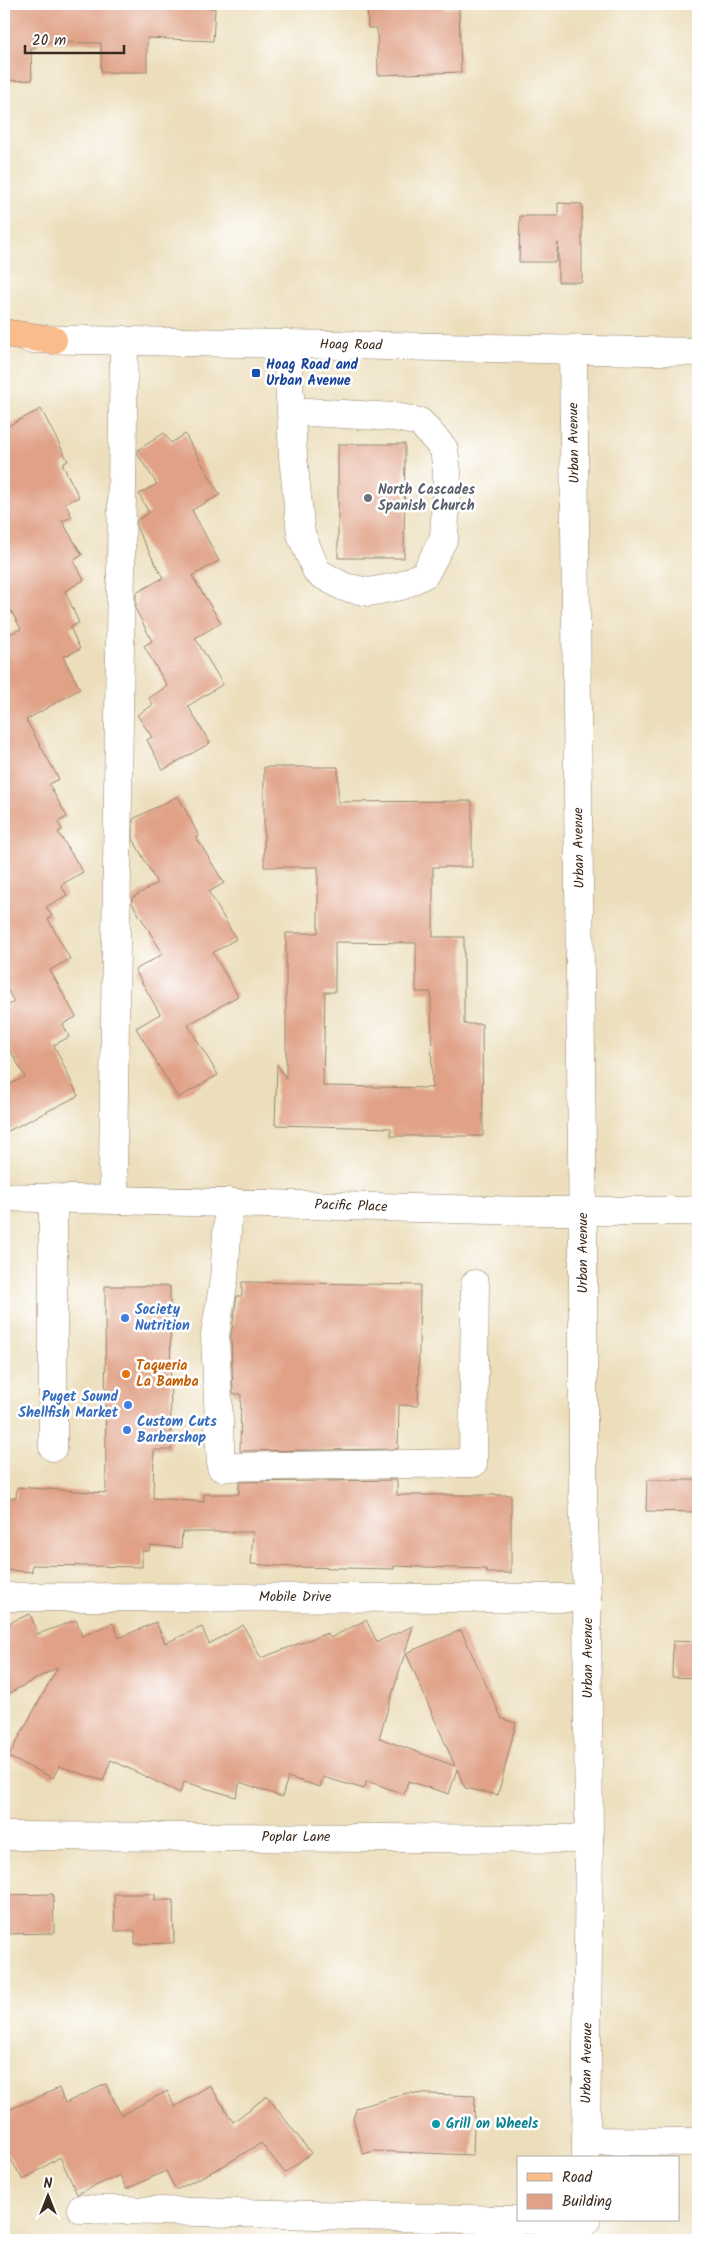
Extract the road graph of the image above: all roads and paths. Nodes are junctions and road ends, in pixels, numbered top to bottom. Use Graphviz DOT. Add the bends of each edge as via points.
graph roads {
  1 [pos="4,333"];
  2 [pos="4,339"];
  3 [pos="53,340"];
  4 [pos="124,340"];
  5 [pos="286,343"];
  6 [pos="573,349"];
  7 [pos="698,352"];
  8 [pos="291,411"];
  9 [pos="4,1197"];
  10 [pos="53,1198"];
  11 [pos="115,1198"];
  12 [pos="228,1202"];
  13 [pos="582,1211"];
  14 [pos="698,1211"];
  15 [pos="475,1284"];
  16 [pos="52,1447"];
  17 [pos="4,1597"];
  18 [pos="587,1598"];
  19 [pos="4,1836"];
  20 [pos="589,1839"];
  21 [pos="698,2142"];
  22 [pos="586,2149"];
  23 [pos="81,2209"];
  24 [pos="586,2228"];
  1 -- 3 [label="main road"];
  2 -- 3 [label="street, Hoag Road"];
  3 -- 4 [label="street, Hoag Road"];
  4 -- 5 [label="street, Hoag Road"];
  4 -- 11 [label="street"];
  5 -- 6 [label="street, Hoag Road"];
  5 -- 8 [label="street"];
  6 -- 7 [label="street, Hoag Road"];
  6 -- 13 [label="street, Urban Avenue"];
  8 -- 8 [label="street" via="301,534 318,572 344,587 369,592 401,586 425,574 444,538 444,449 420,422 395,417"];
  9 -- 10 [label="street, Pacific Place"];
  10 -- 11 [label="street, Pacific Place"];
  10 -- 16 [label="street"];
  11 -- 12 [label="street, Pacific Place"];
  12 -- 13 [label="street, Pacific Place"];
  12 -- 15 [label="street" via="224,1279 215,1336 221,1467 474,1463"];
  13 -- 14 [label="street, Pacific Place"];
  13 -- 18 [label="street, Urban Avenue" via="583,1495"];
  17 -- 18 [label="street, Mobile Drive"];
  18 -- 20 [label="street, Urban Avenue"];
  19 -- 20 [label="street, Poplar Lane"];
  20 -- 22 [label="street, Urban Avenue"];
  21 -- 22 [label="street"];
  23 -- 24 [label="street"];
}
